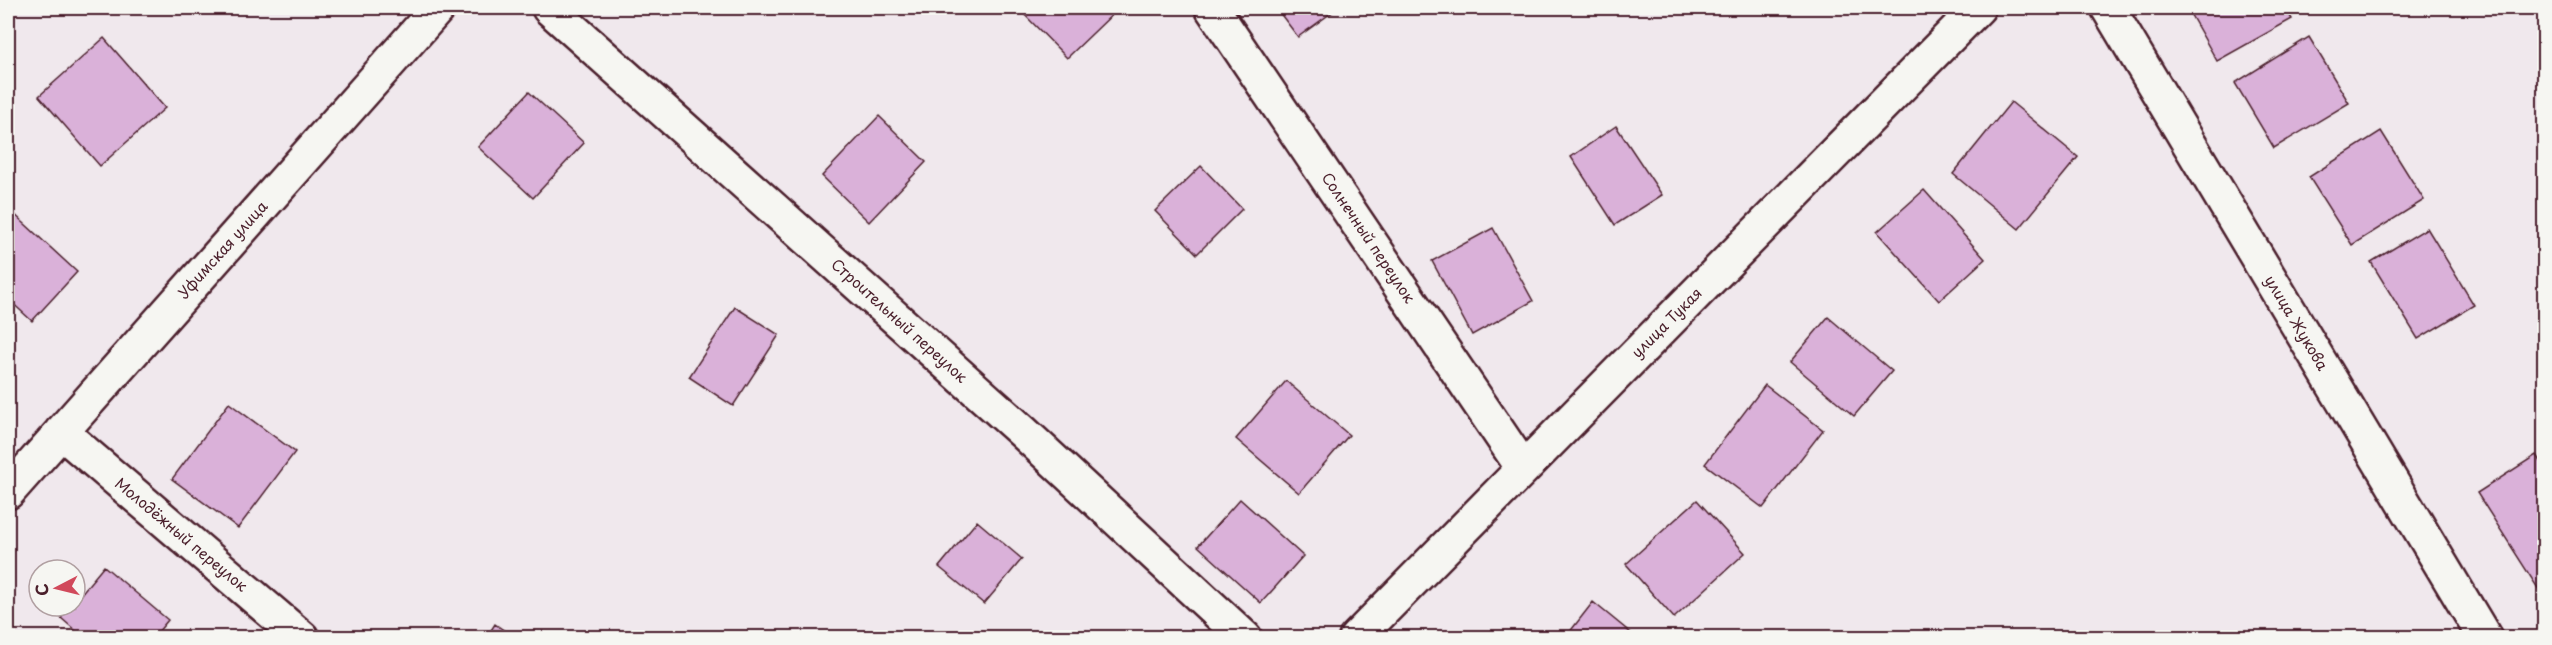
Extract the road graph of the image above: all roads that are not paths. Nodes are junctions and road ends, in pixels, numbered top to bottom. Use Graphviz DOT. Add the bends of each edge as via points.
graph roads {
  1 [pos="438,8"];
  2 [pos="549,8"];
  3 [pos="1212,8"];
  4 [pos="1978,8"];
  5 [pos="2108,8"];
  6 [pos="61,432"];
  7 [pos="1523,468"];
  8 [pos="8,492"];
  9 [pos="302,638"];
  10 [pos="1245,638"];
  11 [pos="1356,638"];
  12 [pos="2485,638"];
  1 -- 6 [label="street, Уфимская улица"];
  2 -- 10 [label="street, Строительный переулок" via="1022,431"];
  3 -- 7 [label="street, Солнечный переулок"];
  4 -- 7 [label="street, улица Тукая"];
  5 -- 12 [label="street, улица Жукова"];
  6 -- 8 [label="street, Уфимская улица"];
  6 -- 9 [label="street, Молодёжный переулок"];
  7 -- 11 [label="street, улица Тукая"];
}
